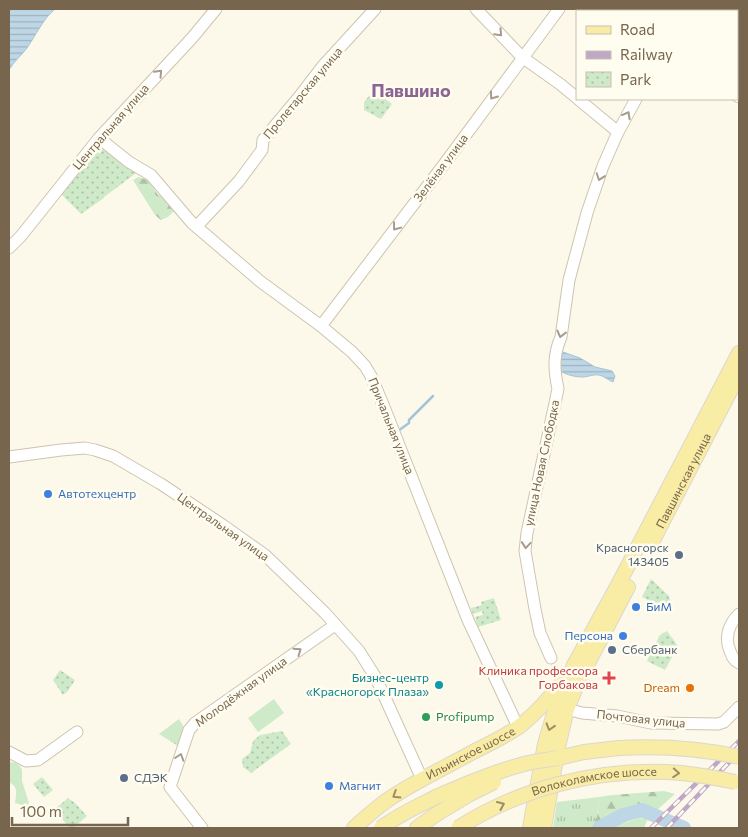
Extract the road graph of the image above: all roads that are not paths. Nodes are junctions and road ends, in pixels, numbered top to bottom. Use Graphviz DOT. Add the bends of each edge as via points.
graph roads {
  1 [pos="216,9"];
  2 [pos="375,9"];
  3 [pos="476,9"];
  4 [pos="559,9"];
  5 [pos="522,57"];
  6 [pos="576,97"];
  7 [pos="579,100"];
  8 [pos="635,100"];
  9 [pos="618,132"];
  10 [pos="99,138"];
  11 [pos="197,226"];
  12 [pos="9,248"];
  13 [pos="321,326"];
  14 [pos="739,353"];
  15 [pos="739,374"];
  16 [pos="9,457"];
  17 [pos="739,614"];
  18 [pos="335,625"];
  19 [pos="551,658"];
  20 [pos="739,663"];
  21 [pos="574,665"];
  22 [pos="739,707"];
  23 [pos="568,709"];
  24 [pos="518,727"];
  25 [pos="77,732"];
  26 [pos="9,752"];
  27 [pos="739,757"];
  28 [pos="558,758"];
  29 [pos="422,779"];
  30 [pos="739,783"];
  31 [pos="202,828"];
  32 [pos="354,828"];
  33 [pos="381,828"];
  34 [pos="417,828"];
  35 [pos="458,828"];
  36 [pos="530,828"];
  37 [pos="544,828"];
  10 -- 1 [label="street, Центральная улица, one-way"];
  2 -- 11 [label="street, Пролетарская улица" via="322,67 263,140 262,150 239,181"];
  3 -- 5 [label="street, one-way"];
  4 -- 5 [label="street, Зелёная улица"];
  5 -- 6 [label="street"];
  5 -- 13 [label="street, Зелёная улица, one-way"];
  7 -- 9 [label="street"];
  9 -- 8 [label="street, улица Новая Слободка, one-way"];
  9 -- 19 [label="street, улица Новая Слободка, one-way" via="587,214 569,280 555,358 558,389 527,533 525,551 537,624"];
  10 -- 11 [label="street, Причальная улица" via="129,162 152,175"];
  10 -- 12 [label="street, Центральная улица"];
  11 -- 13 [label="street, Причальная улица" via="261,282"];
  13 -- 24 [label="street, Причальная улица" via="352,352 372,376 468,620"];
  14 -- 21 [label="main road, Павшинская улица"];
  15 -- 23 [label="main road, Павшинская улица" via="585,669"];
  16 -- 18 [label="street, Центральная улица" via="85,448 113,456 161,484 265,555"];
  17 -- 20 [label="street" via="727,636 732,657"];
  18 -- 29 [label="street, Центральная улица" via="359,651 376,678"];
  31 -- 18 [label="street, Молодёжная улица, one-way" via="170,787 189,730"];
  21 -- 24 [label="main road, Ильинское шоссе" via="545,703"];
  21 -- 36 [label="main road, one-way" via="545,744"];
  22 -- 23 [label="street, Почтовая улица" via="718,724 651,723"];
  23 -- 37 [label="main road"];
  24 -- 29 [label="main road, Ильинское шоссе"];
  25 -- 26 [label="street" via="38,760 26,761"];
  27 -- 28 [label="main road, Волоколамское шоссе, bridge" via="692,749 644,746"];
  28 -- 33 [label="main road, bridge" via="496,772 416,806"];
  28 -- 34 [label="main road, Волоколамское шоссе, bridge" via="504,777 470,794"];
  29 -- 32 [label="main road, Ильинское шоссе, one-way" via="393,796"];
  35 -- 30 [label="main road, Волоколамское шоссе, one-way, bridge" via="489,810 530,793 586,778 667,772"];
}
